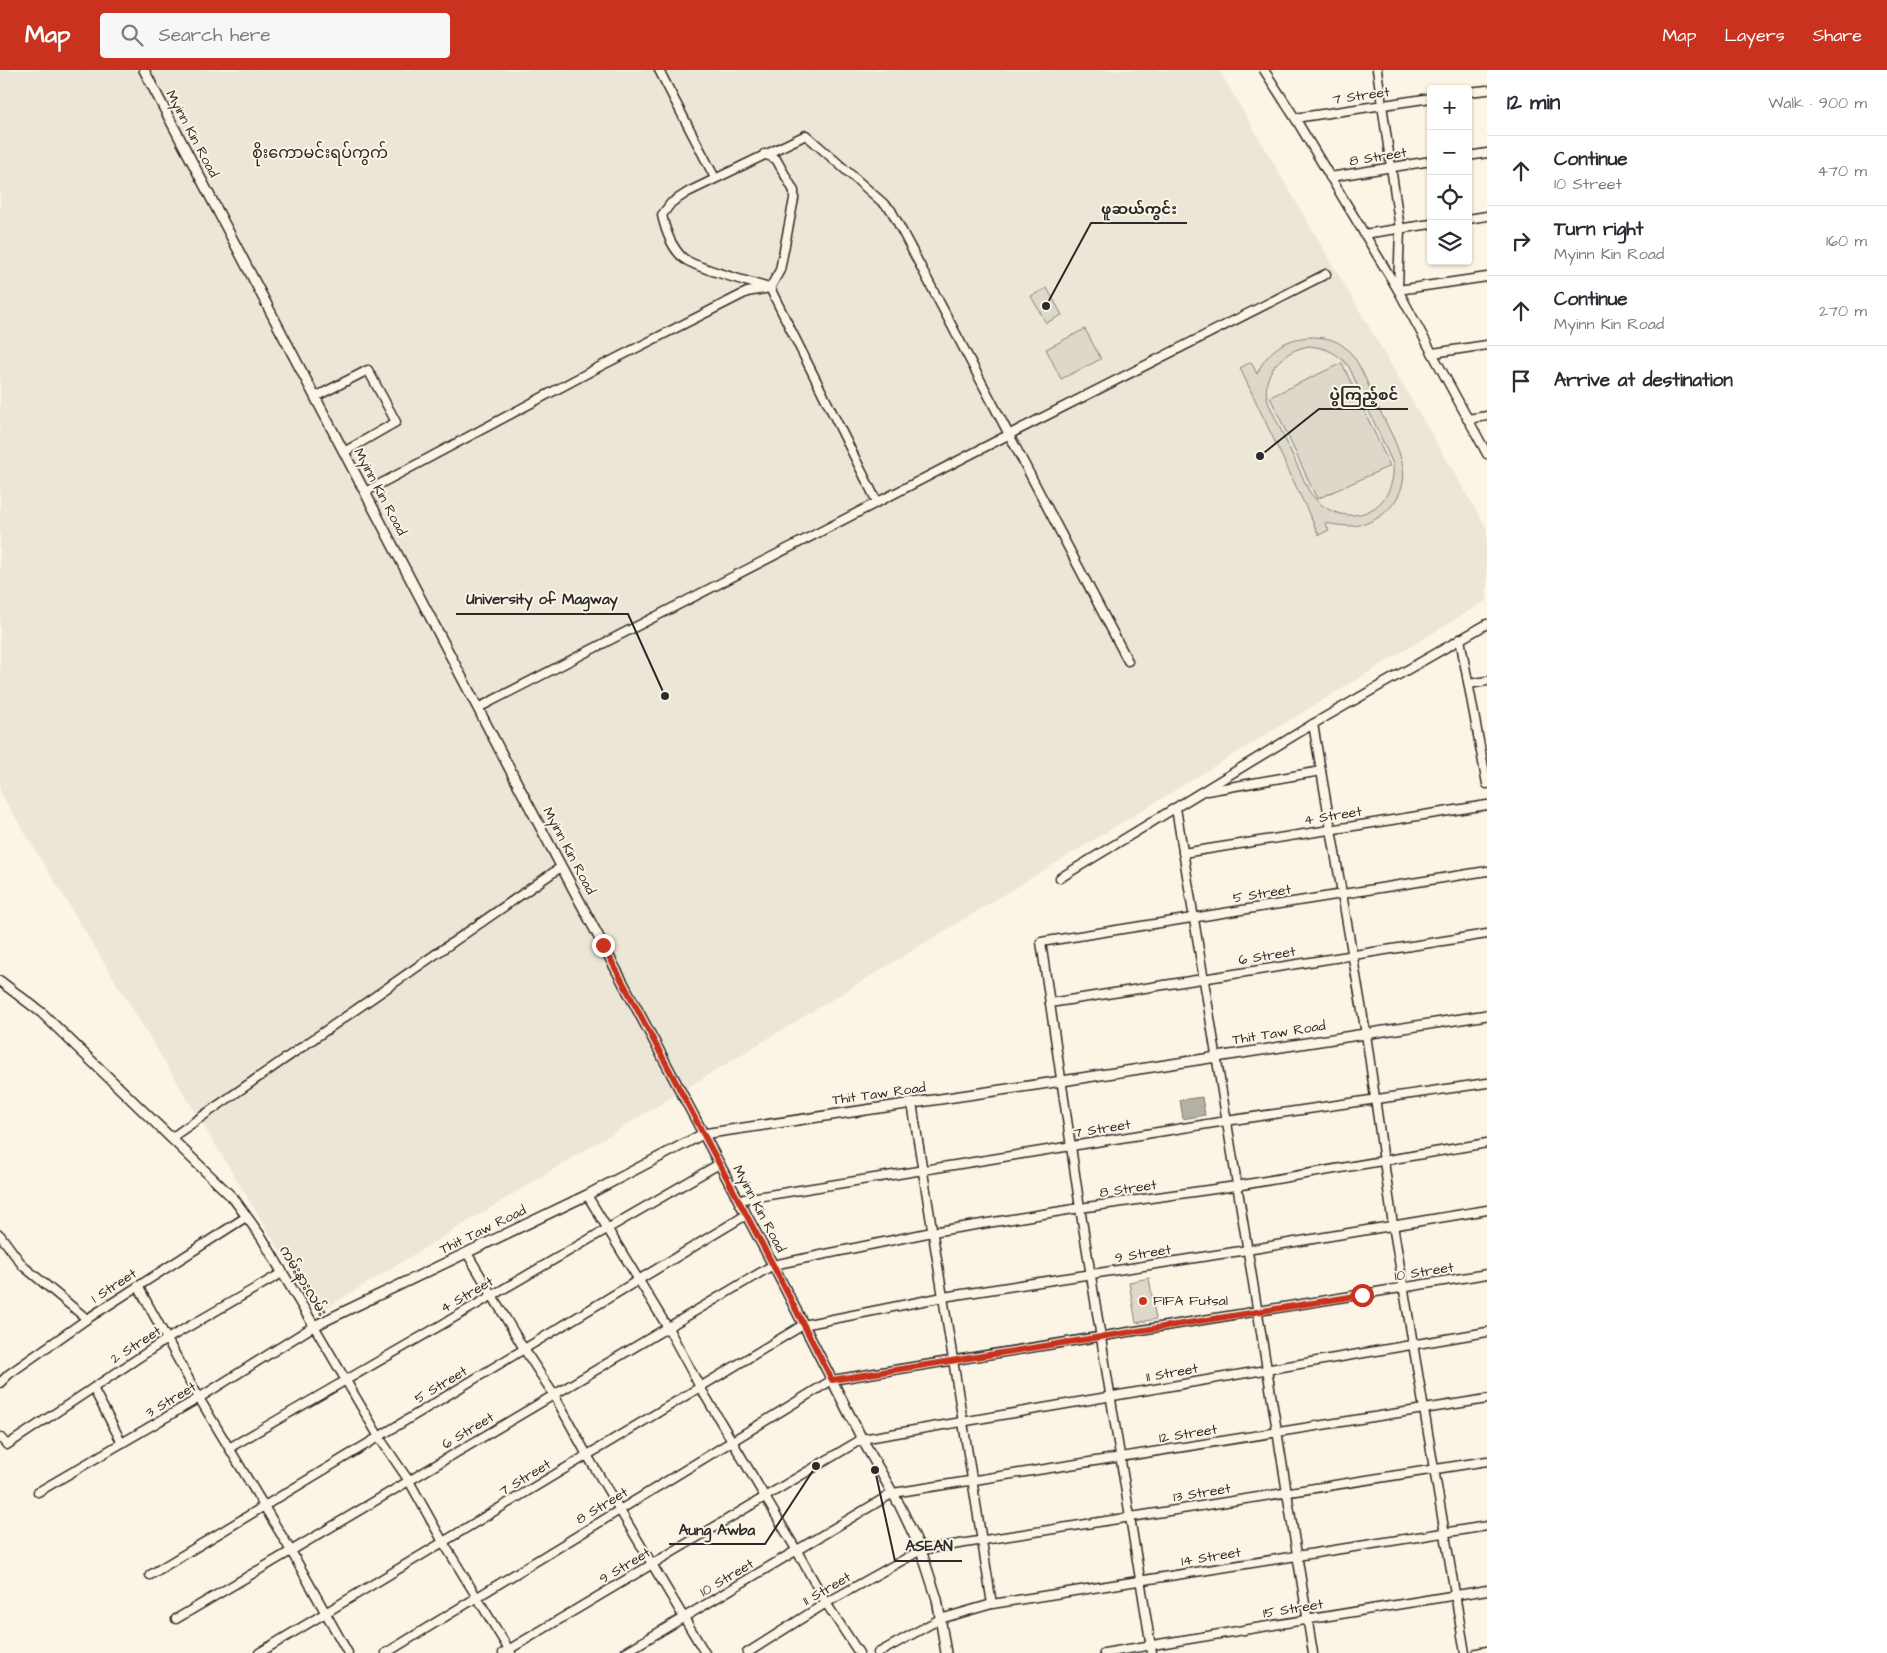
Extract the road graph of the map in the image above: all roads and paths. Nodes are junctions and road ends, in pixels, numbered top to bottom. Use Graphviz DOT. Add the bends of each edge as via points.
graph roads {
  1 [pos="144,70"];
  2 [pos="659,70"];
  3 [pos="1264,70"];
  4 [pos="1377,70"];
  5 [pos="1487,90"];
  6 [pos="1472,92"];
  7 [pos="1427,99"];
  8 [pos="1382,105"];
  9 [pos="1295,118"];
  10 [pos="1487,153"];
  11 [pos="764,154"];
  12 [pos="1472,155"];
  13 [pos="1427,162"];
  14 [pos="1391,167"];
  15 [pos="1330,177"];
  16 [pos="715,178"];
  17 [pos="1487,216"];
  18 [pos="1472,218"];
  19 [pos="1427,225"];
  20 [pos="1400,229"];
  21 [pos="1364,234"];
  22 [pos="1326,274"];
  23 [pos="1487,277"];
  24 [pos="770,288"];
  25 [pos="1398,290"];
  26 [pos="1487,345"];
  27 [pos="1433,353"];
  28 [pos="315,397"];
  29 [pos="1487,416"];
  30 [pos="1467,419"];
  31 [pos="1010,434"];
  32 [pos="344,452"];
  33 [pos="1487,454"];
  34 [pos="365,492"];
  35 [pos="877,502"];
  36 [pos="1487,624"];
  37 [pos="1460,639"];
  38 [pos="1128,661"];
  39 [pos="1487,681"];
  40 [pos="1469,684"];
  41 [pos="478,708"];
  42 [pos="1313,724"];
  43 [pos="1484,748"];
  44 [pos="1321,771"];
  45 [pos="1487,784"];
  46 [pos="1203,792"];
  47 [pos="1487,805"];
  48 [pos="1176,808"];
  49 [pos="1331,829"];
  50 [pos="1183,853"];
  51 [pos="562,867"];
  52 [pos="1487,871"];
  53 [pos="1060,878"];
  54 [pos="1342,894"];
  55 [pos="1193,918"];
  56 [pos="1487,934"];
  57 [pos="1353,956"];
  58 [pos="1203,979"];
  59 [pos="0,981"];
  60 [pos="1050,1003"];
  61 [pos="1487,1015"];
  62 [pos="1366,1034"];
  63 [pos="1216,1057"];
  64 [pos="1062,1081"];
  65 [pos="1487,1083"];
  66 [pos="1376,1100"];
  67 [pos="912,1103"];
  68 [pos="1226,1121"];
  69 [pos="703,1134"];
  70 [pos="171,1138"];
  71 [pos="1487,1143"];
  72 [pos="1072,1146"];
  73 [pos="1383,1161"];
  74 [pos="719,1164"];
  75 [pos="923,1171"];
  76 [pos="1236,1186"];
  77 [pos="587,1195"];
  78 [pos="738,1200"];
  79 [pos="1080,1208"];
  80 [pos="1487,1210"];
  81 [pos="746,1215"];
  82 [pos="246,1217"];
  83 [pos="1393,1225"];
  84 [pos="607,1228"];
  85 [pos="932,1232"];
  86 [pos="0,1234"];
  87 [pos="1247,1250"];
  88 [pos="467,1253"];
  89 [pos="773,1265"];
  90 [pos="282,1273"];
  91 [pos="1092,1274"];
  92 [pos="1487,1274"];
  93 [pos="638,1280"];
  94 [pos="138,1286"];
  95 [pos="1403,1288"];
  96 [pos="492,1295"];
  97 [pos="943,1297"];
  98 [pos="1258,1312"];
  99 [pos="87,1318"];
  100 [pos="803,1325"];
  101 [pos="314,1326"];
  102 [pos="668,1328"];
  103 [pos="1487,1332"];
  104 [pos="1102,1337"];
  105 [pos="167,1339"];
  106 [pos="1413,1345"];
  107 [pos="524,1349"];
  108 [pos="953,1361"];
  109 [pos="1267,1370"];
  110 [pos="346,1379"];
  111 [pos="832,1380"];
  112 [pos="0,1383"];
  113 [pos="700,1387"];
  114 [pos="93,1388"];
  115 [pos="554,1395"];
  116 [pos="1111,1396"];
  117 [pos="200,1398"];
  118 [pos="1487,1399"];
  119 [pos="1424,1410"];
  120 [pos="963,1422"];
  121 [pos="1277,1433"];
  122 [pos="380,1436"];
  123 [pos="0,1437"];
  124 [pos="862,1438"];
  125 [pos="732,1441"];
  126 [pos="122,1443"];
  127 [pos="229,1448"];
  128 [pos="587,1455"];
  129 [pos="1121,1457"];
  130 [pos="1487,1460"];
  131 [pos="1434,1469"];
  132 [pos="972,1480"];
  133 [pos="409,1481"];
  134 [pos="38,1492"];
  135 [pos="1287,1492"];
  136 [pos="893,1493"];
  137 [pos="765,1496"];
  138 [pos="264,1507"];
  139 [pos="620,1510"];
  140 [pos="1130,1517"];
  141 [pos="1487,1526"];
  142 [pos="1445,1533"];
  143 [pos="982,1540"];
  144 [pos="443,1542"];
  145 [pos="921,1550"];
  146 [pos="292,1551"];
  147 [pos="797,1551"];
  148 [pos="1297,1556"];
  149 [pos="652,1564"];
  150 [pos="150,1575"];
  151 [pos="1140,1581"];
  152 [pos="1487,1590"];
  153 [pos="1455,1595"];
  154 [pos="477,1598"];
  155 [pos="826,1603"];
  156 [pos="992,1604"];
  157 [pos="325,1613"];
  158 [pos="684,1618"];
  159 [pos="176,1619"];
  160 [pos="940,1619"];
  161 [pos="1308,1619"];
  162 [pos="1151,1649"];
  163 [pos="1487,1651"];
  164 [pos="508,1652"];
  165 [pos="259,1653"];
  166 [pos="348,1653"];
  167 [pos="386,1653"];
  168 [pos="624,1653"];
  169 [pos="705,1653"];
  170 [pos="747,1653"];
  171 [pos="858,1653"];
  172 [pos="878,1653"];
  173 [pos="946,1653"];
  174 [pos="1104,1653"];
  175 [pos="1313,1653"];
  176 [pos="1465,1653"];
  177 [pos="1476,1653"];
  1 -- 28 [label="street, Myinn Kin Road"];
  2 -- 16 [label="street"];
  3 -- 9 [label="street"];
  4 -- 8 [label="street"];
  5 -- 6 [label="street"];
  7 -- 8 [label="street, 7 Street"];
  8 -- 9 [label="street, 7 Street"];
  8 -- 14 [label="street"];
  9 -- 15 [label="street"];
  10 -- 12 [label="street"];
  11 -- 16 [label="street"];
  11 -- 24 [label="street" via="776,159 794,191 780,270"];
  11 -- 31 [label="street" via="806,135 891,210"];
  13 -- 14 [label="street, 8 Street"];
  14 -- 15 [label="street, 8 Street"];
  14 -- 20 [label="street"];
  15 -- 21 [label="street"];
  16 -- 24 [label="street" via="670,203 662,214 669,235 683,258 707,269"];
  17 -- 18 [label="street"];
  19 -- 20 [label="street"];
  20 -- 21 [label="street"];
  20 -- 25 [label="street"];
  21 -- 25 [label="street"];
  22 -- 31 [label="street"];
  23 -- 25 [label="street"];
  24 -- 34 [label="street" via="747,292"];
  24 -- 35 [label="street"];
  25 -- 27 [label="street"];
  26 -- 27 [label="street"];
  27 -- 30 [label="street"];
  28 -- 32 [label="street, Myinn Kin Road"];
  28 -- 32 [label="street" via="368,370 396,422"];
  29 -- 30 [label="street"];
  30 -- 33 [label="street"];
  31 -- 35 [label="street"];
  31 -- 38 [label="street"];
  32 -- 34 [label="street, Myinn Kin Road"];
  34 -- 41 [label="street, Myinn Kin Road"];
  35 -- 41 [label="street"];
  36 -- 37 [label="street"];
  37 -- 40 [label="street"];
  37 -- 42 [label="street"];
  39 -- 40 [label="street"];
  40 -- 43 [label="street"];
  41 -- 51 [label="street, Myinn Kin Road"];
  42 -- 44 [label="street"];
  42 -- 46 [label="street"];
  43 -- 45 [label="street"];
  44 -- 46 [label="street"];
  44 -- 49 [label="street"];
  46 -- 48 [label="street"];
  47 -- 49 [label="street, 4 Street"];
  48 -- 50 [label="street"];
  48 -- 53 [label="street"];
  49 -- 50 [label="street, 4 Street"];
  49 -- 54 [label="street"];
  50 -- 55 [label="street"];
  51 -- 69 [label="street, Myinn Kin Road"];
  51 -- 70 [label="street"];
  52 -- 54 [label="street, 5 Street"];
  54 -- 55 [label="street, 5 Street"];
  54 -- 57 [label="street"];
  55 -- 58 [label="street"];
  55 -- 60 [label="street, 5 Street" via="1041,942"];
  56 -- 57 [label="street, 6 Street"];
  57 -- 58 [label="street, 6 Street"];
  57 -- 62 [label="street"];
  58 -- 60 [label="street, 6 Street"];
  58 -- 63 [label="street"];
  59 -- 70 [label="street, ကမ်းနားလမ်း" via="42,1013"];
  60 -- 64 [label="street"];
  61 -- 62 [label="street, Thit Taw Road"];
  62 -- 63 [label="street, Thit Taw Road"];
  62 -- 66 [label="street"];
  63 -- 64 [label="street, Thit Taw Road"];
  63 -- 68 [label="street"];
  64 -- 67 [label="street, Thit Taw Road"];
  64 -- 72 [label="street"];
  65 -- 66 [label="street, 7 Street"];
  66 -- 68 [label="street, 7 Street"];
  66 -- 73 [label="street"];
  67 -- 69 [label="street, Thit Taw Road"];
  67 -- 75 [label="street"];
  68 -- 72 [label="street, 7 Street"];
  68 -- 76 [label="street"];
  69 -- 74 [label="street, Myinn Kin Road"];
  69 -- 77 [label="street, Thit Taw Road"];
  70 -- 82 [label="street, ကမ်းနားလမ်း" via="234,1199"];
  71 -- 73 [label="street, 8 Street"];
  72 -- 75 [label="street, 7 Street"];
  72 -- 79 [label="street"];
  73 -- 76 [label="street, 8 Street"];
  73 -- 83 [label="street"];
  74 -- 78 [label="street, Myinn Kin Road"];
  74 -- 84 [label="street, 4 Street"];
  75 -- 78 [label="street, 7 Street"];
  75 -- 85 [label="street"];
  76 -- 79 [label="street, 8 Street"];
  76 -- 87 [label="street"];
  77 -- 84 [label="street"];
  77 -- 88 [label="street, Thit Taw Road"];
  78 -- 81 [label="street"];
  79 -- 85 [label="street, 8 Street"];
  79 -- 91 [label="street"];
  80 -- 83 [label="street, 9 Street"];
  81 -- 89 [label="street, Myinn Kin Road"];
  81 -- 93 [label="street, 5 Street"];
  82 -- 90 [label="street, ကမ်းနားလမ်း"];
  82 -- 94 [label="street, 1 Street"];
  83 -- 87 [label="street, 9 Street"];
  83 -- 95 [label="street"];
  84 -- 93 [label="street"];
  84 -- 96 [label="street, 4 Street"];
  85 -- 89 [label="street, 8 Street"];
  85 -- 97 [label="street"];
  86 -- 99 [label="street" via="23,1266"];
  87 -- 91 [label="street, 9 Street"];
  87 -- 98 [label="street"];
  88 -- 96 [label="street"];
  88 -- 101 [label="street, Thit Taw Road"];
  89 -- 100 [label="street, Myinn Kin Road"];
  89 -- 102 [label="street, 6 Street"];
  90 -- 101 [label="street, ကမ်းနားလမ်း"];
  90 -- 105 [label="street, 2 Street"];
  91 -- 97 [label="street, 9 Street"];
  91 -- 104 [label="street"];
  92 -- 95 [label="street, 10 Street"];
  93 -- 102 [label="street"];
  93 -- 107 [label="street, 5 Street"];
  94 -- 99 [label="street, 1 Street"];
  94 -- 105 [label="street"];
  95 -- 98 [label="street, 10 Street"];
  95 -- 106 [label="street"];
  96 -- 107 [label="street"];
  96 -- 110 [label="street, 4 Street"];
  97 -- 100 [label="street, 9 Street"];
  97 -- 108 [label="street"];
  98 -- 104 [label="street, 10 Street"];
  98 -- 109 [label="street"];
  99 -- 112 [label="street, 1 Street"];
  100 -- 111 [label="street, Myinn Kin Road"];
  100 -- 113 [label="street, 7 Street"];
  101 -- 110 [label="street, ကမ်းနားလမ်း"];
  101 -- 117 [label="street, 3 Street"];
  102 -- 113 [label="street"];
  102 -- 115 [label="street, 6 Street"];
  103 -- 106 [label="street, 11 Street"];
  104 -- 108 [label="street, 10 Street"];
  104 -- 116 [label="street"];
  105 -- 114 [label="street, 2 Street"];
  105 -- 117 [label="street"];
  106 -- 109 [label="street, 11 Street"];
  106 -- 119 [label="street"];
  107 -- 115 [label="street"];
  107 -- 122 [label="street, 5 Street"];
  108 -- 111 [label="street, 10 Street"];
  108 -- 120 [label="street"];
  109 -- 116 [label="street, 11 Street"];
  109 -- 121 [label="street"];
  110 -- 122 [label="street, ကမ်းနားလမ်း"];
  110 -- 127 [label="street, 4 Street"];
  111 -- 124 [label="street, Myinn Kin Road"];
  111 -- 125 [label="street, 8 Street"];
  113 -- 125 [label="street"];
  113 -- 128 [label="street, 7 Street"];
  114 -- 123 [label="street, 2 Street" via="7,1445"];
  114 -- 126 [label="street"];
  115 -- 128 [label="street"];
  115 -- 133 [label="street, 6 Street"];
  116 -- 120 [label="street, 11 Street"];
  116 -- 129 [label="street"];
  117 -- 126 [label="street, 3 Street"];
  117 -- 127 [label="street"];
  118 -- 119 [label="street, 12 Street"];
  119 -- 121 [label="street, 12 Street"];
  119 -- 131 [label="street"];
  120 -- 124 [label="street, 11 Street"];
  120 -- 132 [label="street"];
  121 -- 129 [label="street, 12 Street"];
  121 -- 135 [label="street"];
  122 -- 133 [label="street, ကမ်းနားလမ်း"];
  122 -- 138 [label="street, 5 Street"];
  124 -- 136 [label="street, Myinn Kin Road"];
  124 -- 137 [label="street, 9 Street"];
  125 -- 137 [label="street"];
  125 -- 139 [label="street, 8 Street"];
  126 -- 134 [label="street, 3 Street"];
  127 -- 138 [label="street"];
  128 -- 139 [label="street"];
  128 -- 144 [label="street, 7 Street"];
  129 -- 132 [label="street, 12 Street"];
  129 -- 140 [label="street"];
  130 -- 131 [label="street, 13 Street"];
  131 -- 135 [label="street, 13 Street"];
  131 -- 142 [label="street"];
  132 -- 136 [label="street, 12 Street"];
  132 -- 143 [label="street"];
  133 -- 144 [label="street, ကမ်းနားလမ်း"];
  133 -- 146 [label="street, 6 Street"];
  135 -- 140 [label="street, 13 Street"];
  135 -- 148 [label="street"];
  136 -- 145 [label="street, Myinn Kin Road"];
  136 -- 147 [label="street, 10 Street"];
  137 -- 147 [label="street"];
  137 -- 149 [label="street, 9 Street"];
  138 -- 146 [label="street"];
  138 -- 150 [label="street, 5 Street"];
  139 -- 149 [label="street"];
  139 -- 154 [label="street, 8 Street"];
  140 -- 143 [label="street, 13 Street"];
  140 -- 151 [label="street"];
  141 -- 142 [label="street, 14 Street"];
  142 -- 148 [label="street, 14 Street"];
  142 -- 153 [label="street"];
  143 -- 145 [label="street, 13 Street"];
  143 -- 156 [label="street"];
  144 -- 154 [label="street, ကမ်းနားလမ်း"];
  144 -- 157 [label="street, 7 Street"];
  145 -- 155 [label="street, 11 Street"];
  145 -- 160 [label="street, Myinn Kin Road"];
  146 -- 157 [label="street"];
  146 -- 159 [label="street, 6 Street"];
  147 -- 155 [label="street"];
  147 -- 158 [label="street, 10 Street"];
  148 -- 151 [label="street, 14 Street"];
  148 -- 161 [label="street"];
  149 -- 158 [label="street"];
  149 -- 164 [label="street, 9 Street"];
  151 -- 156 [label="street, 14 Street"];
  151 -- 162 [label="street"];
  152 -- 153 [label="street, 15 Street"];
  153 -- 161 [label="street, 15 Street"];
  153 -- 176 [label="street"];
  154 -- 164 [label="street, ကမ်းနားလမ်း"];
  154 -- 167 [label="street, 8 Street"];
  155 -- 170 [label="street, 11 Street"];
  155 -- 171 [label="street"];
  156 -- 160 [label="street, 14 Street"];
  157 -- 165 [label="street, 7 Street"];
  157 -- 166 [label="street"];
  158 -- 168 [label="street, 10 Street"];
  158 -- 169 [label="street"];
  160 -- 172 [label="street"];
  160 -- 173 [label="street, Myinn Kin Road"];
  161 -- 162 [label="street, 15 Street"];
  161 -- 175 [label="street"];
  162 -- 174 [label="street, 15 Street"];
  163 -- 177 [label="street"];
}
